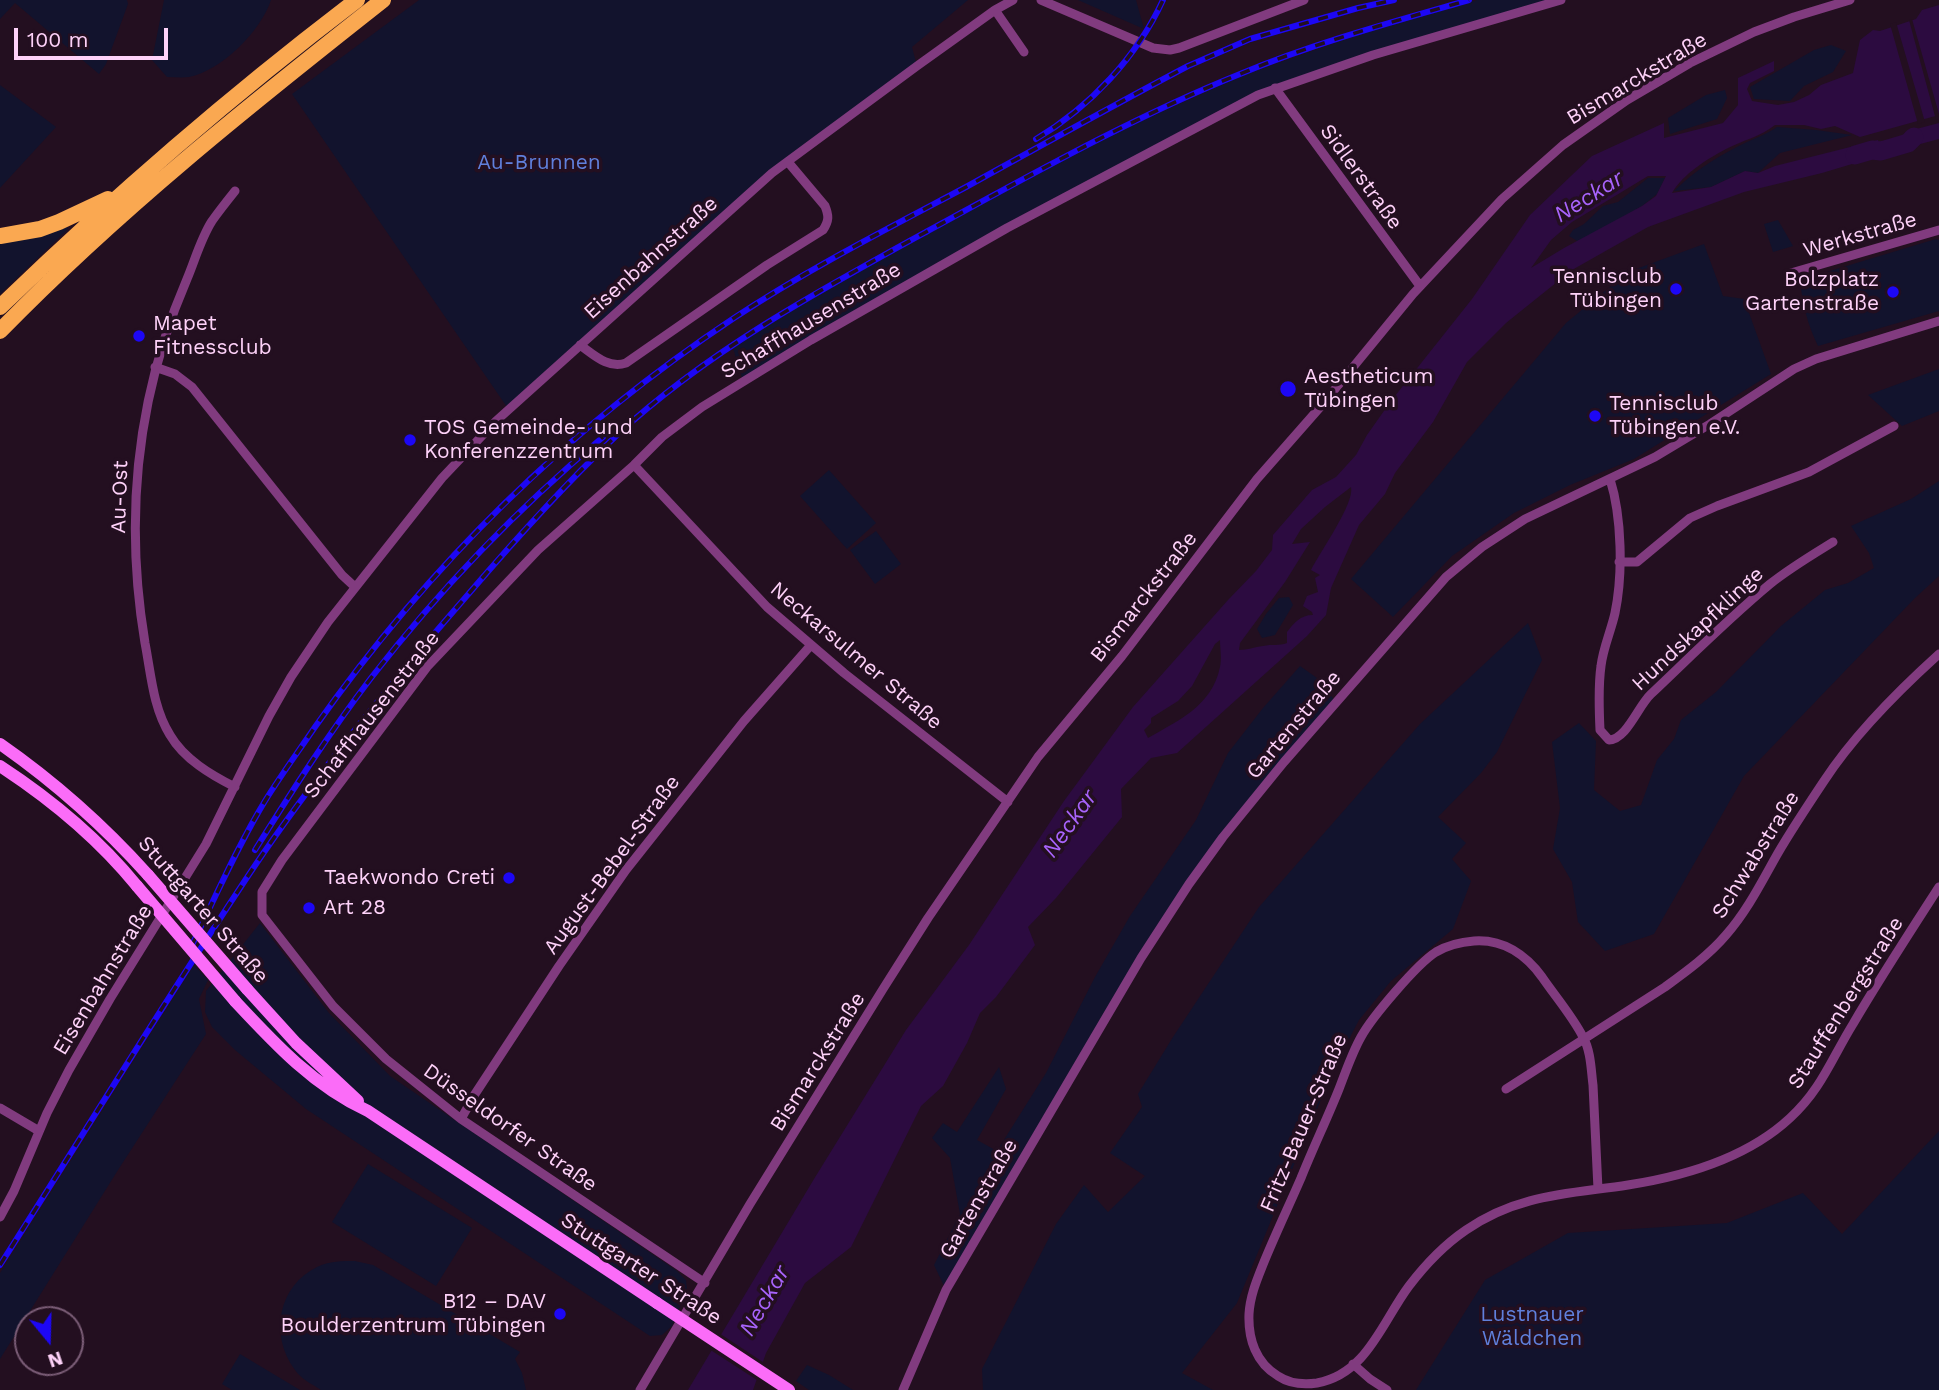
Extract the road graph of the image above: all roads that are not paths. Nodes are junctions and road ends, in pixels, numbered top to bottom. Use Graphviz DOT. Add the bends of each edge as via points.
graph roads {
  1 [pos="357,0"];
  2 [pos="383,0"];
  3 [pos="1013,0"];
  4 [pos="1041,0"];
  5 [pos="1304,0"];
  6 [pos="1561,0"];
  7 [pos="1850,0"];
  8 [pos="995,10"];
  9 [pos="1024,52"];
  10 [pos="1275,88"];
  11 [pos="788,162"];
  12 [pos="235,191"];
  13 [pos="120,195"];
  14 [pos="1939,230"];
  15 [pos="0,236"];
  16 [pos="1791,273"];
  17 [pos="1420,286"];
  18 [pos="0,307"];
  19 [pos="1939,321"];
  20 [pos="0,331"];
  21 [pos="580,345"];
  22 [pos="155,367"];
  23 [pos="1894,426"];
  24 [pos="634,465"];
  25 [pos="1610,479"];
  26 [pos="1833,542"];
  27 [pos="1619,562"];
  28 [pos="355,587"];
  29 [pos="811,645"];
  30 [pos="1939,654"];
  31 [pos="0,744"];
  32 [pos="0,765"];
  33 [pos="235,787"];
  34 [pos="1008,802"];
  35 [pos="1939,887"];
  36 [pos="262,915"];
  37 [pos="1585,1040"];
  38 [pos="1506,1089"];
  39 [pos="0,1108"];
  40 [pos="368,1111"];
  41 [pos="461,1119"];
  42 [pos="39,1131"];
  43 [pos="1598,1189"];
  44 [pos="0,1217"];
  45 [pos="705,1283"];
  46 [pos="1353,1364"];
  47 [pos="640,1390"];
  48 [pos="789,1390"];
  49 [pos="903,1390"];
  50 [pos="1387,1390"];
  1 -- 13 [label="highway"];
  2 -- 20 [label="highway" via="165,178"];
  3 -- 8 [label="street, Eisenbahnstraße"];
  4 -- 5 [label="street" via="1159,50 1179,48"];
  6 -- 10 [label="street, Schaffhausenstraße"];
  7 -- 17 [label="street, Bismarckstraße" via="1754,32 1627,100 1563,145 1502,199"];
  8 -- 9 [label="street"];
  8 -- 11 [label="street, Eisenbahnstraße"];
  10 -- 17 [label="street, Sidlerstraße"];
  10 -- 24 [label="street, Schaffhausenstraße" via="1115,169 811,340 702,407"];
  11 -- 21 [label="street, Eisenbahnstraße"];
  11 -- 21 [label="street" via="825,206 828,222 823,230 626,363 610,364"];
  12 -- 22 [label="street, Au-Ost" via="211,222"];
  13 -- 15 [label="highway" via="50,226"];
  13 -- 18 [label="highway"];
  14 -- 16 [label="street, Werkstraße"];
  17 -- 34 [label="street, Bismarckstraße" via="1257,479 1038,757"];
  19 -- 25 [label="street, Gartenstraße" via="1794,369 1683,440"];
  21 -- 28 [label="street, Eisenbahnstraße" via="456,461"];
  22 -- 28 [label="street" via="176,374 192,387"];
  22 -- 33 [label="street, Au-Ost" via="139,446 135,524 138,590 153,691 165,727 181,750"];
  23 -- 27 [label="street" via="1809,472 1690,519 1637,562"];
  24 -- 29 [label="street, Neckarsulmer Straße" via="767,607"];
  24 -- 36 [label="street, Schaffhausenstraße" via="538,550 427,667 282,860 262,892"];
  25 -- 27 [label="street, Hundskapfklinge" via="1618,510"];
  25 -- 49 [label="street, Gartenstraße" via="1525,519 1446,577 1223,837 1141,958 959,1267"];
  26 -- 27 [label="street, Hundskapfklinge" via="1769,585 1648,697 1623,734 1609,740 1601,730 1599,680 1617,600"];
  28 -- 33 [label="street, Eisenbahnstraße" via="291,677"];
  29 -- 34 [label="street, Neckarsulmer Straße"];
  29 -- 41 [label="street, August-Bebel-Straße" via="626,870"];
  30 -- 37 [label="street, Schwabstraße" via="1880,712 1825,778 1727,934 1686,972"];
  31 -- 40 [label="main road, Stuttgarter Straße, bridge" via="112,836 296,1043"];
  32 -- 40 [label="main road, Stuttgarter Straße, bridge" via="84,828 296,1064"];
  33 -- 42 [label="street, Eisenbahnstraße" via="206,844 81,1048"];
  34 -- 45 [label="street, Bismarckstraße" via="883,989"];
  35 -- 43 [label="street, Stauffenbergstraße" via="1815,1092 1789,1119 1757,1143 1709,1165"];
  36 -- 41 [label="street, Düsseldorfer Straße" via="333,1006 386,1059"];
  37 -- 38 [label="street, Schwabstraße"];
  37 -- 43 [label="street, Fritz-Bauer-Straße" via="1592,1076"];
  37 -- 46 [label="street, Fritz-Bauer-Straße" via="1526,958 1506,946 1484,941 1457,943 1435,953 1362,1033 1249,1308 1250,1336 1257,1355 1284,1380 1320,1382 1342,1374"];
  39 -- 42 [label="street"];
  40 -- 48 [label="main road, Stuttgarter Straße, bridge"];
  41 -- 45 [label="street, Düsseldorfer Straße"];
  42 -- 44 [label="street, Eisenbahnstraße"];
  43 -- 46 [label="street, Stauffenbergstraße" via="1532,1199 1465,1231 1412,1281 1376,1340"];
  45 -- 47 [label="street, Bismarckstraße"];
  46 -- 50 [label="street"];
}
